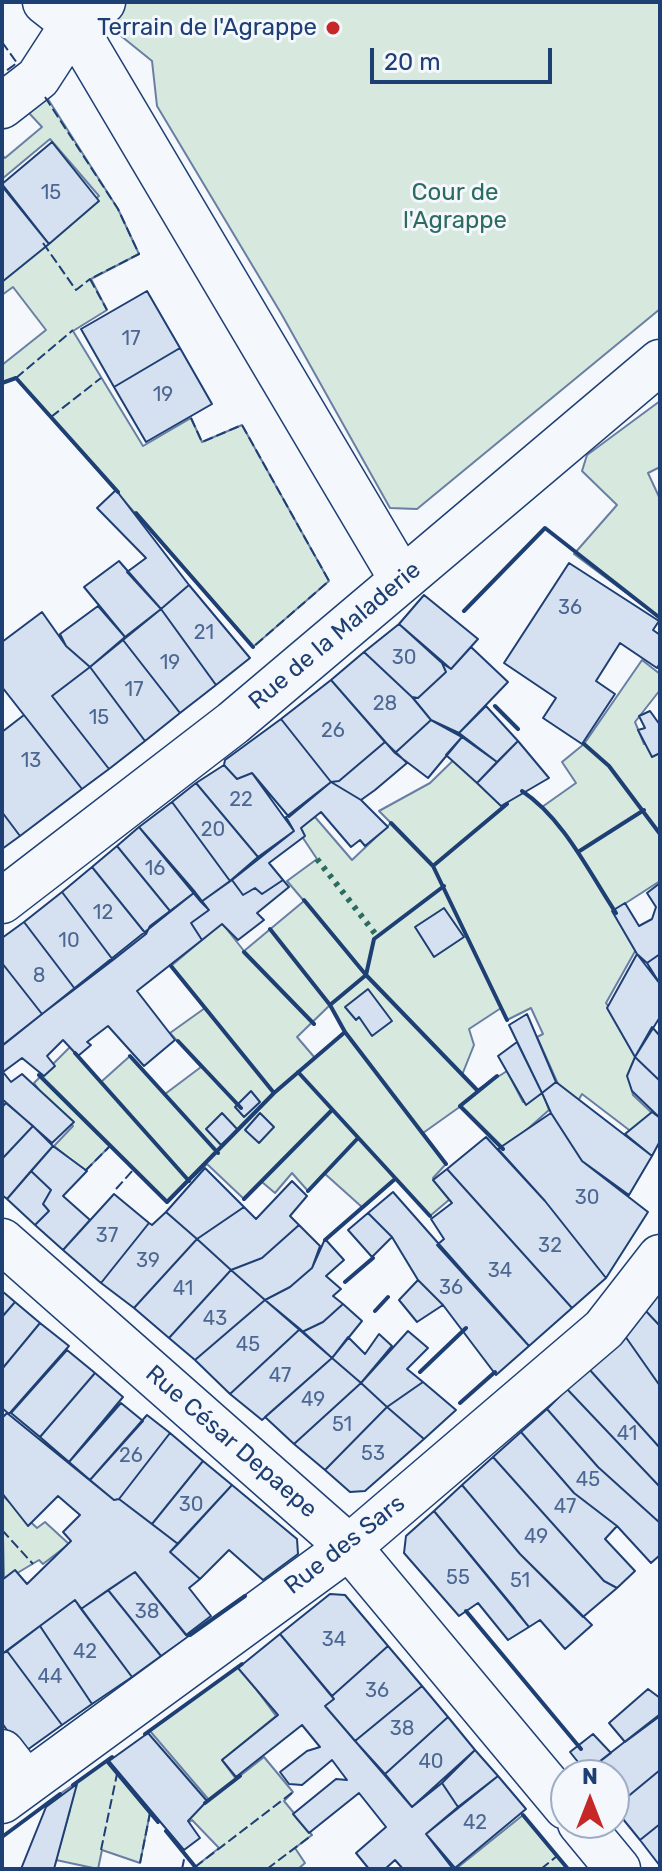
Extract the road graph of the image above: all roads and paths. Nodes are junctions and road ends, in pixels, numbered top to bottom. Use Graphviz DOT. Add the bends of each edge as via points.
graph roads {
  1 [pos="74,9"];
  2 [pos="2,106"];
  3 [pos="660,362"];
  4 [pos="401,578"];
  5 [pos="2,901"];
  6 [pos="2,1241"];
  7 [pos="660,1257"];
  8 [pos="349,1547"];
  9 [pos="10,1779"];
  10 [pos="550,1788"];
  11 [pos="593,1839"];
  12 [pos="618,1869"];
  1 -- 2 [label="street" via="38,78"];
  1 -- 4 [label="street"];
  3 -- 4 [label="street, Rue de la Maladerie" via="546,476"];
  4 -- 5 [label="street, Rue de la Maladerie" via="233,723"];
  6 -- 8 [label="street, Rue César Depaepe"];
  7 -- 8 [label="street, Rue des Sars" via="604,1329"];
  8 -- 9 [label="street, Rue des Sars"];
  8 -- 10 [label="street, Rue César Depaepe"];
  11 -- 12 [label="street"];
}
